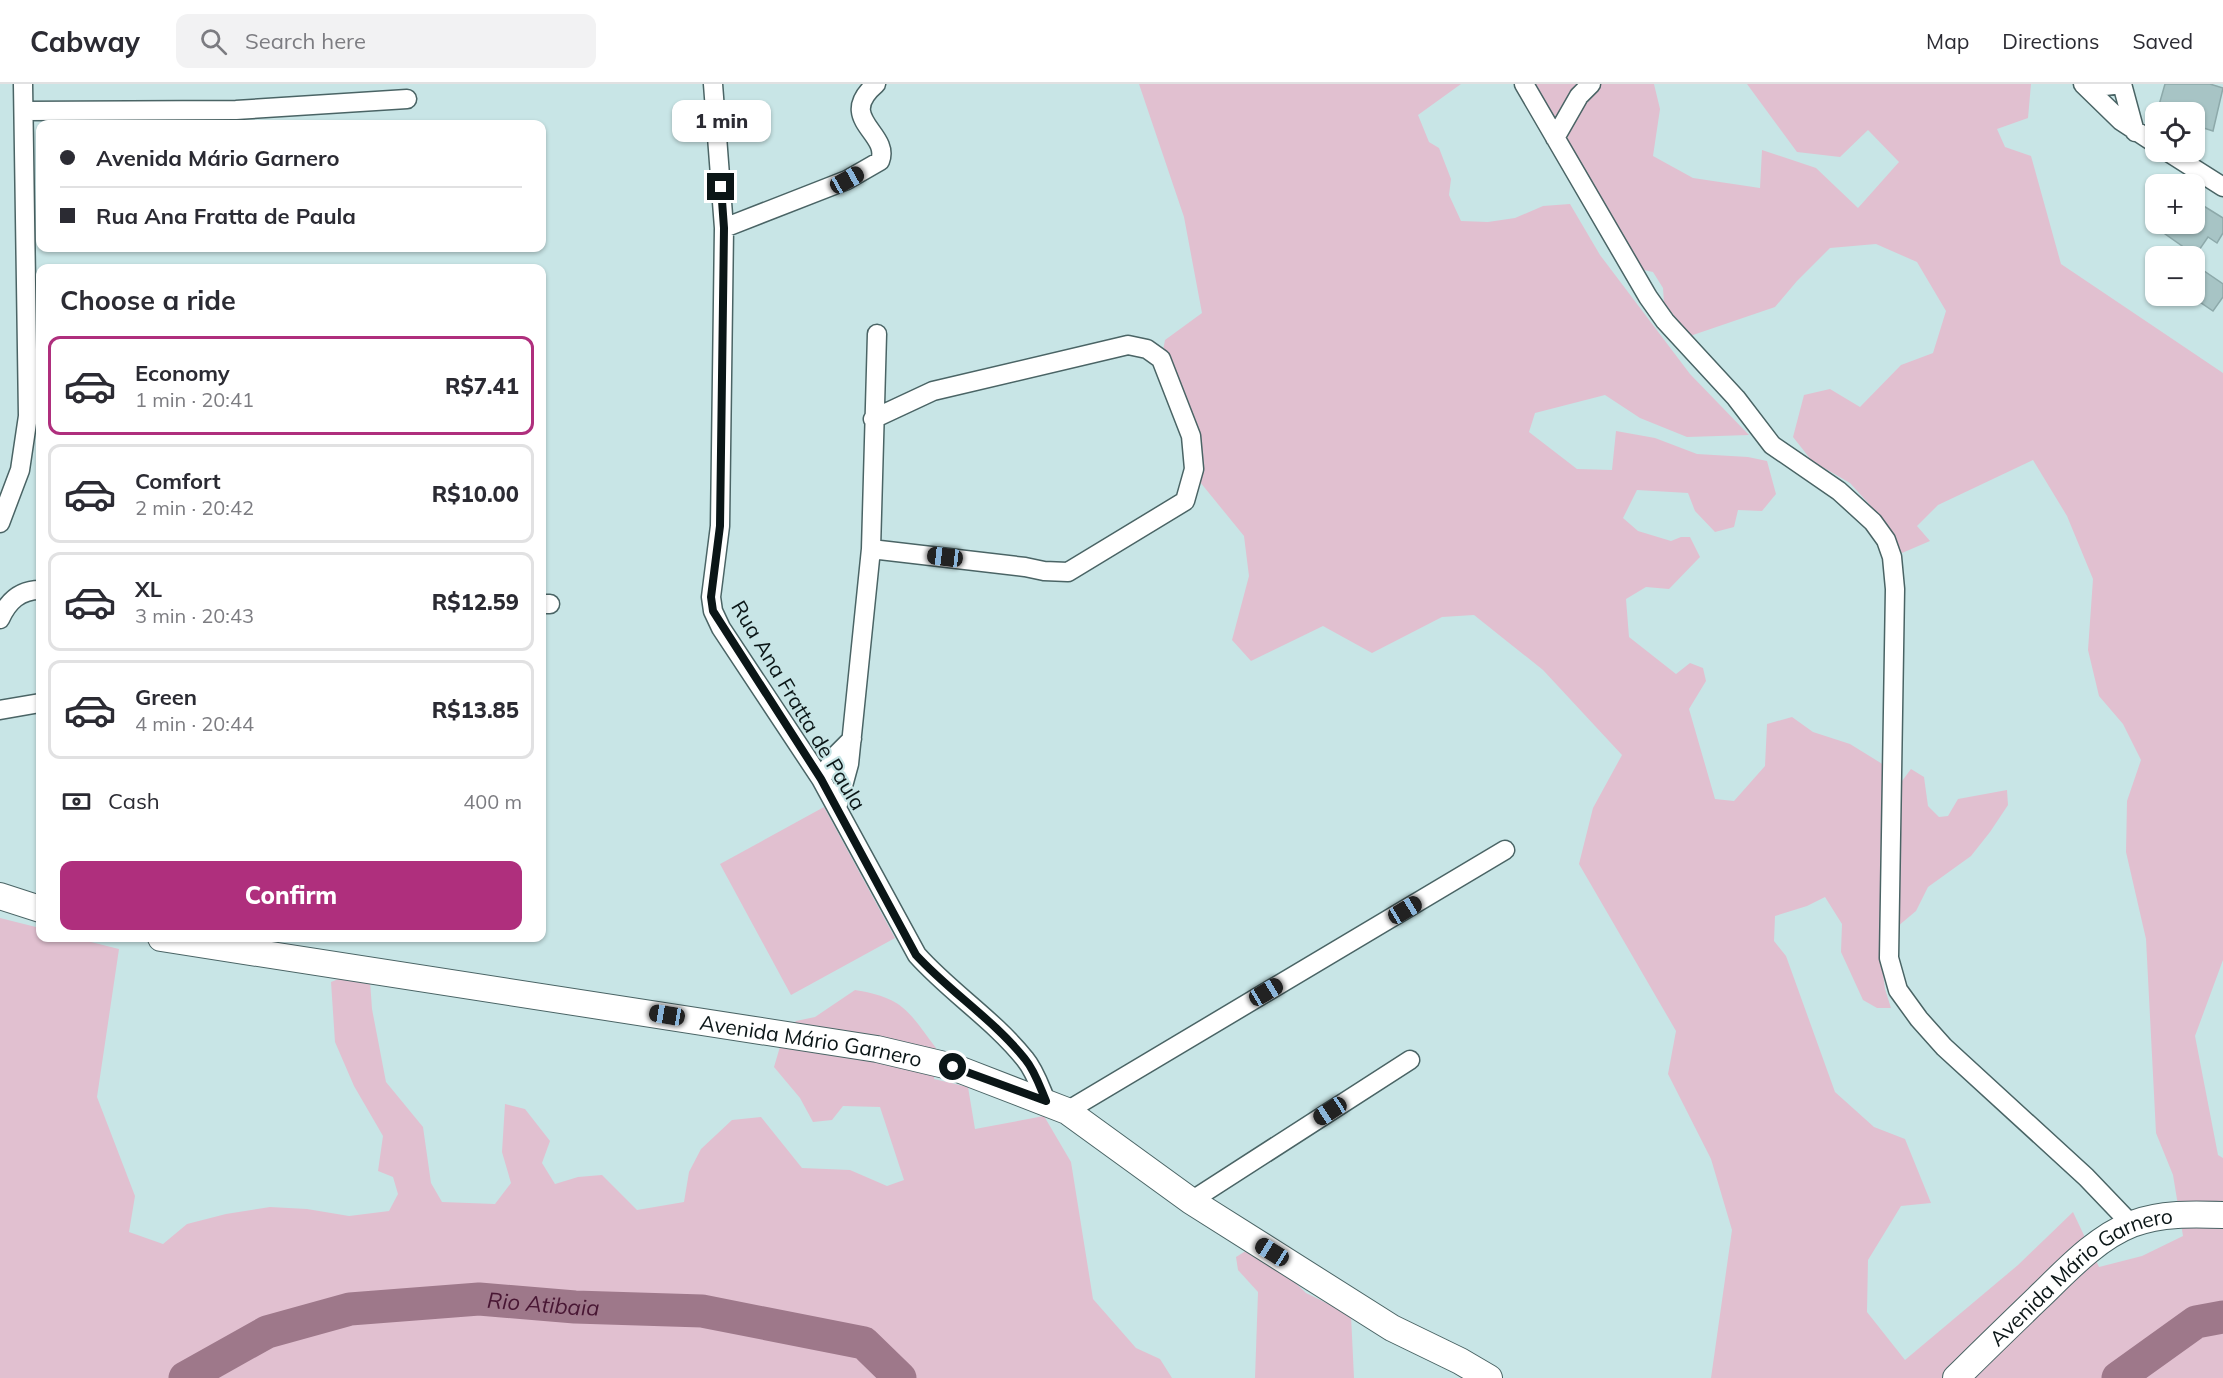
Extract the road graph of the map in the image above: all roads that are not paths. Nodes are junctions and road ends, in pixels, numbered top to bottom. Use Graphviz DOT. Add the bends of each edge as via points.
graph roads {
  1 [pos="23,84"];
  2 [pos="713,84"];
  3 [pos="876,84"];
  4 [pos="1524,84"];
  5 [pos="1591,84"];
  6 [pos="2122,84"];
  7 [pos="2085,86"];
  8 [pos="407,99"];
  9 [pos="24,111"];
  10 [pos="2135,132"];
  11 [pos="1556,138"];
  12 [pos="2145,138"];
  13 [pos="2184,162"];
  14 [pos="2223,186"];
  15 [pos="724,228"];
  16 [pos="877,334"];
  17 [pos="873,419"];
  18 [pos="0,523"];
  19 [pos="871,549"];
  20 [pos="36,590"];
  21 [pos="0,619"];
  22 [pos="36,704"];
  23 [pos="0,710"];
  24 [pos="852,739"];
  25 [pos="821,779"];
  26 [pos="837,808"];
  27 [pos="1505,850"];
  28 [pos="0,896"];
  29 [pos="36,908"];
  30 [pos="187,942"];
  31 [pos="1410,1060"];
  32 [pos="1056,1106"];
  33 [pos="1191,1201"];
  34 [pos="2223,1215"];
  35 [pos="2131,1224"];
  36 [pos="1489,1378"];
  37 [pos="1956,1378"];
  1 -- 9 [label="street"];
  2 -- 15 [label="street, Rua Ana Fratta de Paula"];
  3 -- 15 [label="street" via="865,93 861,103 862,115 881,149 880,161 847,180"];
  4 -- 11 [label="street"];
  5 -- 11 [label="street" via="1579,96"];
  6 -- 7 [label="street"];
  6 -- 10 [label="street"];
  7 -- 10 [label="street"];
  8 -- 9 [label="street" via="236,110"];
  9 -- 18 [label="street" via="28,416 20,470"];
  10 -- 12 [label="street"];
  11 -- 35 [label="street" via="1665,321 1736,398 1772,445 1839,491 1873,522 1886,540 1895,589 1889,958 1898,990 1944,1047 2086,1177"];
  13 -- 14 [label="street"];
  15 -- 25 [label="street, Rua Ana Fratta de Paula" via="720,526 711,597 713,611"];
  16 -- 17 [label="street"];
  17 -- 19 [label="street"];
  17 -- 19 [label="street" via="933,391 1128,345 1147,349 1161,359 1191,436 1194,469 1185,501 1068,572"];
  19 -- 24 [label="street"];
  20 -- 21 [label="street" via="14,598"];
  22 -- 23 [label="street"];
  24 -- 25 [label="street"];
  24 -- 26 [label="street"];
  25 -- 26 [label="street, Rua Ana Fratta de Paula"];
  26 -- 32 [label="street, Rua Ana Fratta de Paula" via="916,955 1026,1060"];
  27 -- 32 [label="street"];
  28 -- 29 [label="main road"];
  30 -- 32 [label="main road, Avenida Mário Garnero" via="877,1049 953,1067"];
  31 -- 33 [label="street"];
  32 -- 33 [label="main road, Avenida Mário Garnero"];
  33 -- 36 [label="main road, Avenida Mário Garnero" via="1392,1328"];
  34 -- 35 [label="main road, Avenida Mário Garnero" via="2180,1214"];
  35 -- 37 [label="main road, Avenida Mário Garnero" via="2103,1240 2067,1270"];
}
